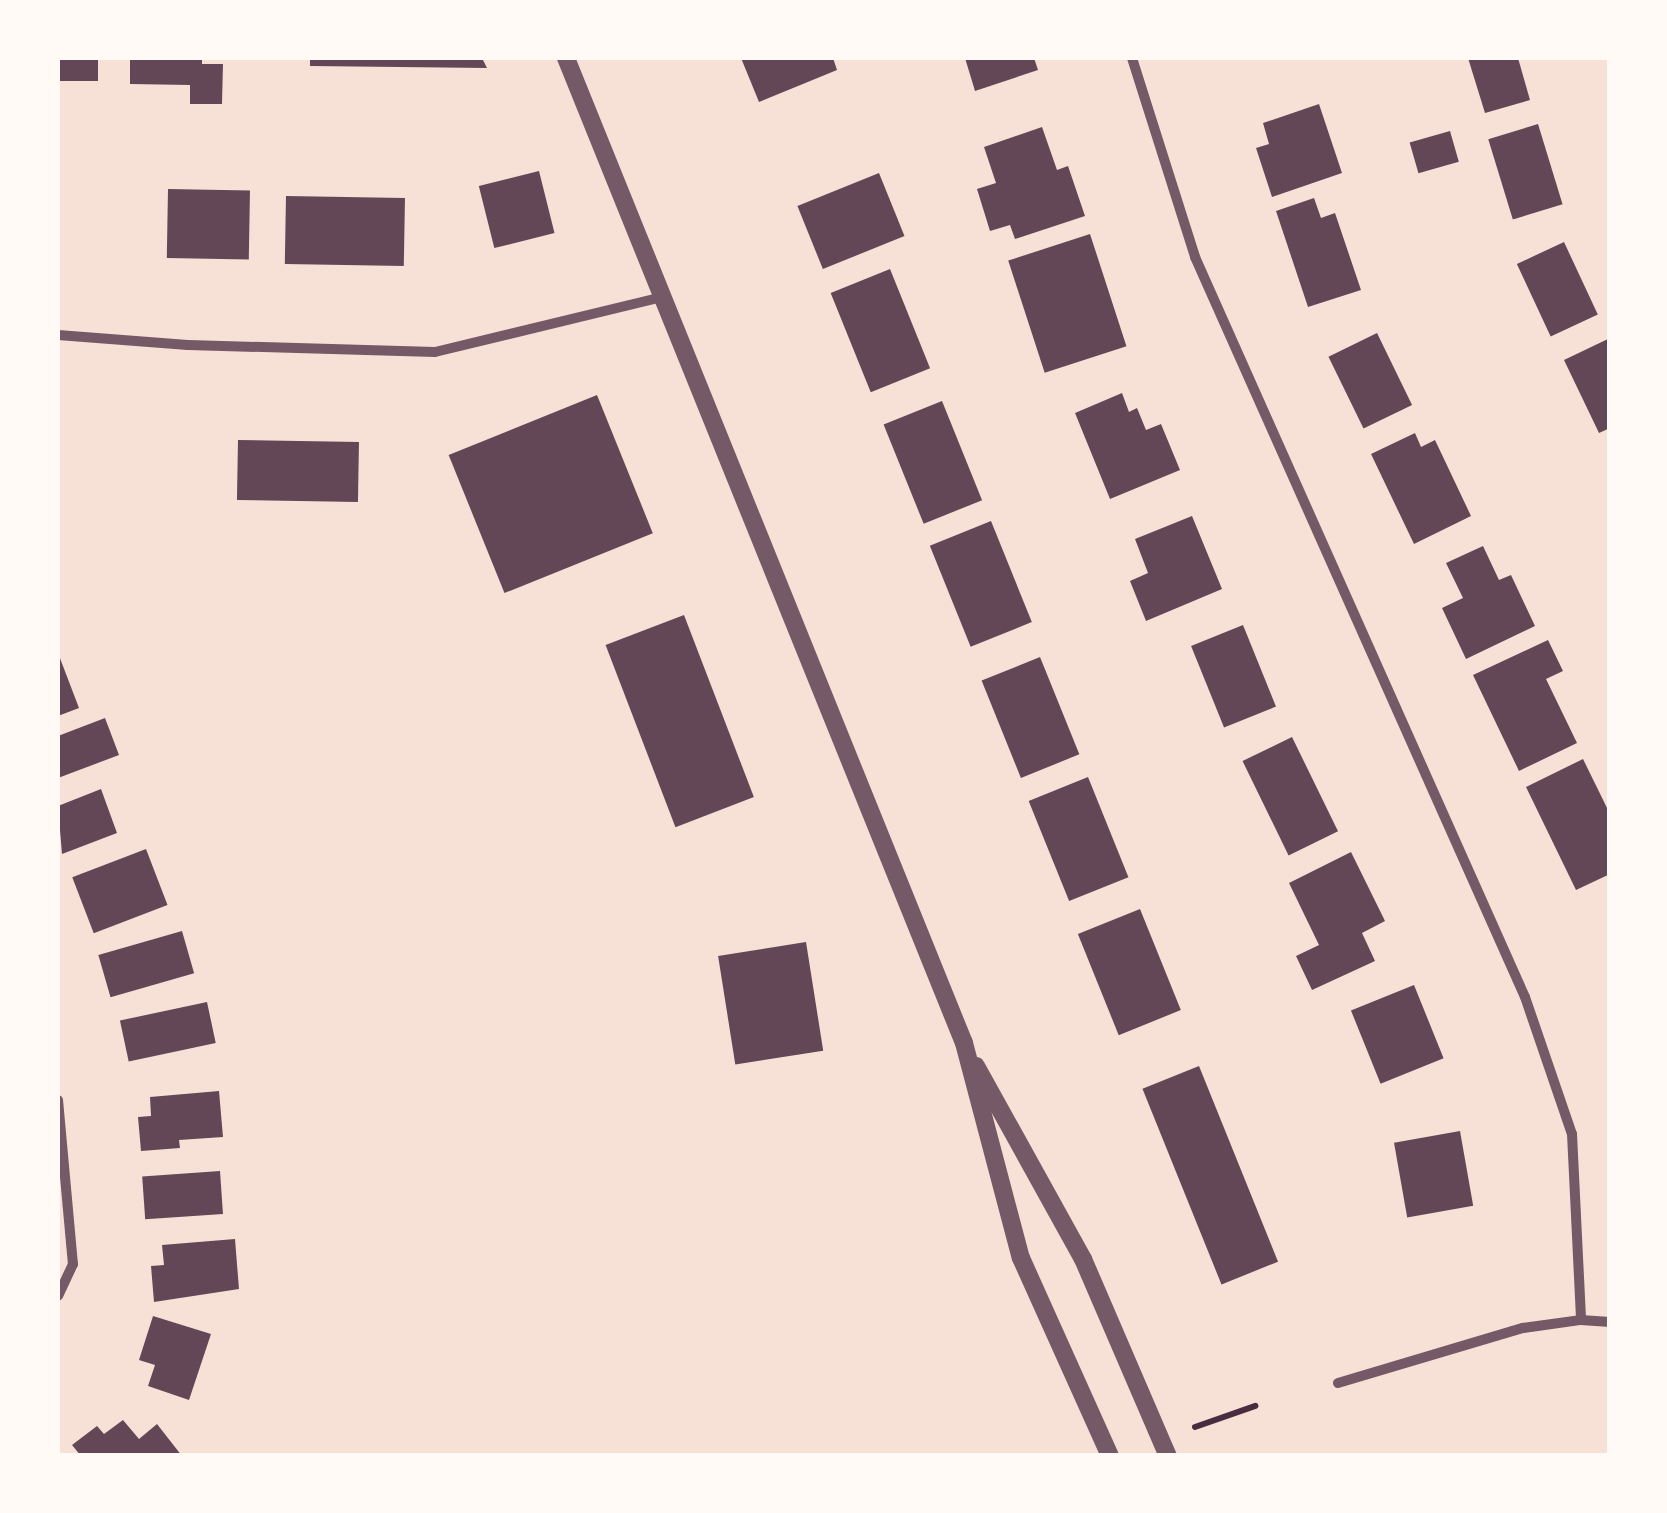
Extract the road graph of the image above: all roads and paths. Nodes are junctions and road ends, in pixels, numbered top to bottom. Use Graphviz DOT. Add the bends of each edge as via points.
graph roads {
  1 [pos="566,58"];
  2 [pos="1132,58"];
  3 [pos="664,297"];
  4 [pos="58,335"];
  5 [pos="964,1043"];
  6 [pos="58,1100"];
  7 [pos="58,1296"];
  8 [pos="1581,1320"];
  9 [pos="1610,1322"];
  10 [pos="1338,1384"];
  11 [pos="1255,1406"];
  12 [pos="1195,1427"];
  13 [pos="1110,1456"];
  14 [pos="1168,1456"];
  1 -- 3 [label="street"];
  2 -- 8 [label="street" via="1196,256 1525,997 1572,1134"];
  3 -- 4 [label="street" via="435,352"];
  3 -- 5 [label="street"];
  5 -- 13 [label="street" via="1020,1258"];
  5 -- 14 [label="street" via="1083,1259"];
  6 -- 7 [label="street" via="73,1264"];
  8 -- 9 [label="street"];
  8 -- 10 [label="street" via="1523,1328"];
  11 -- 12 [label="path"];
}
